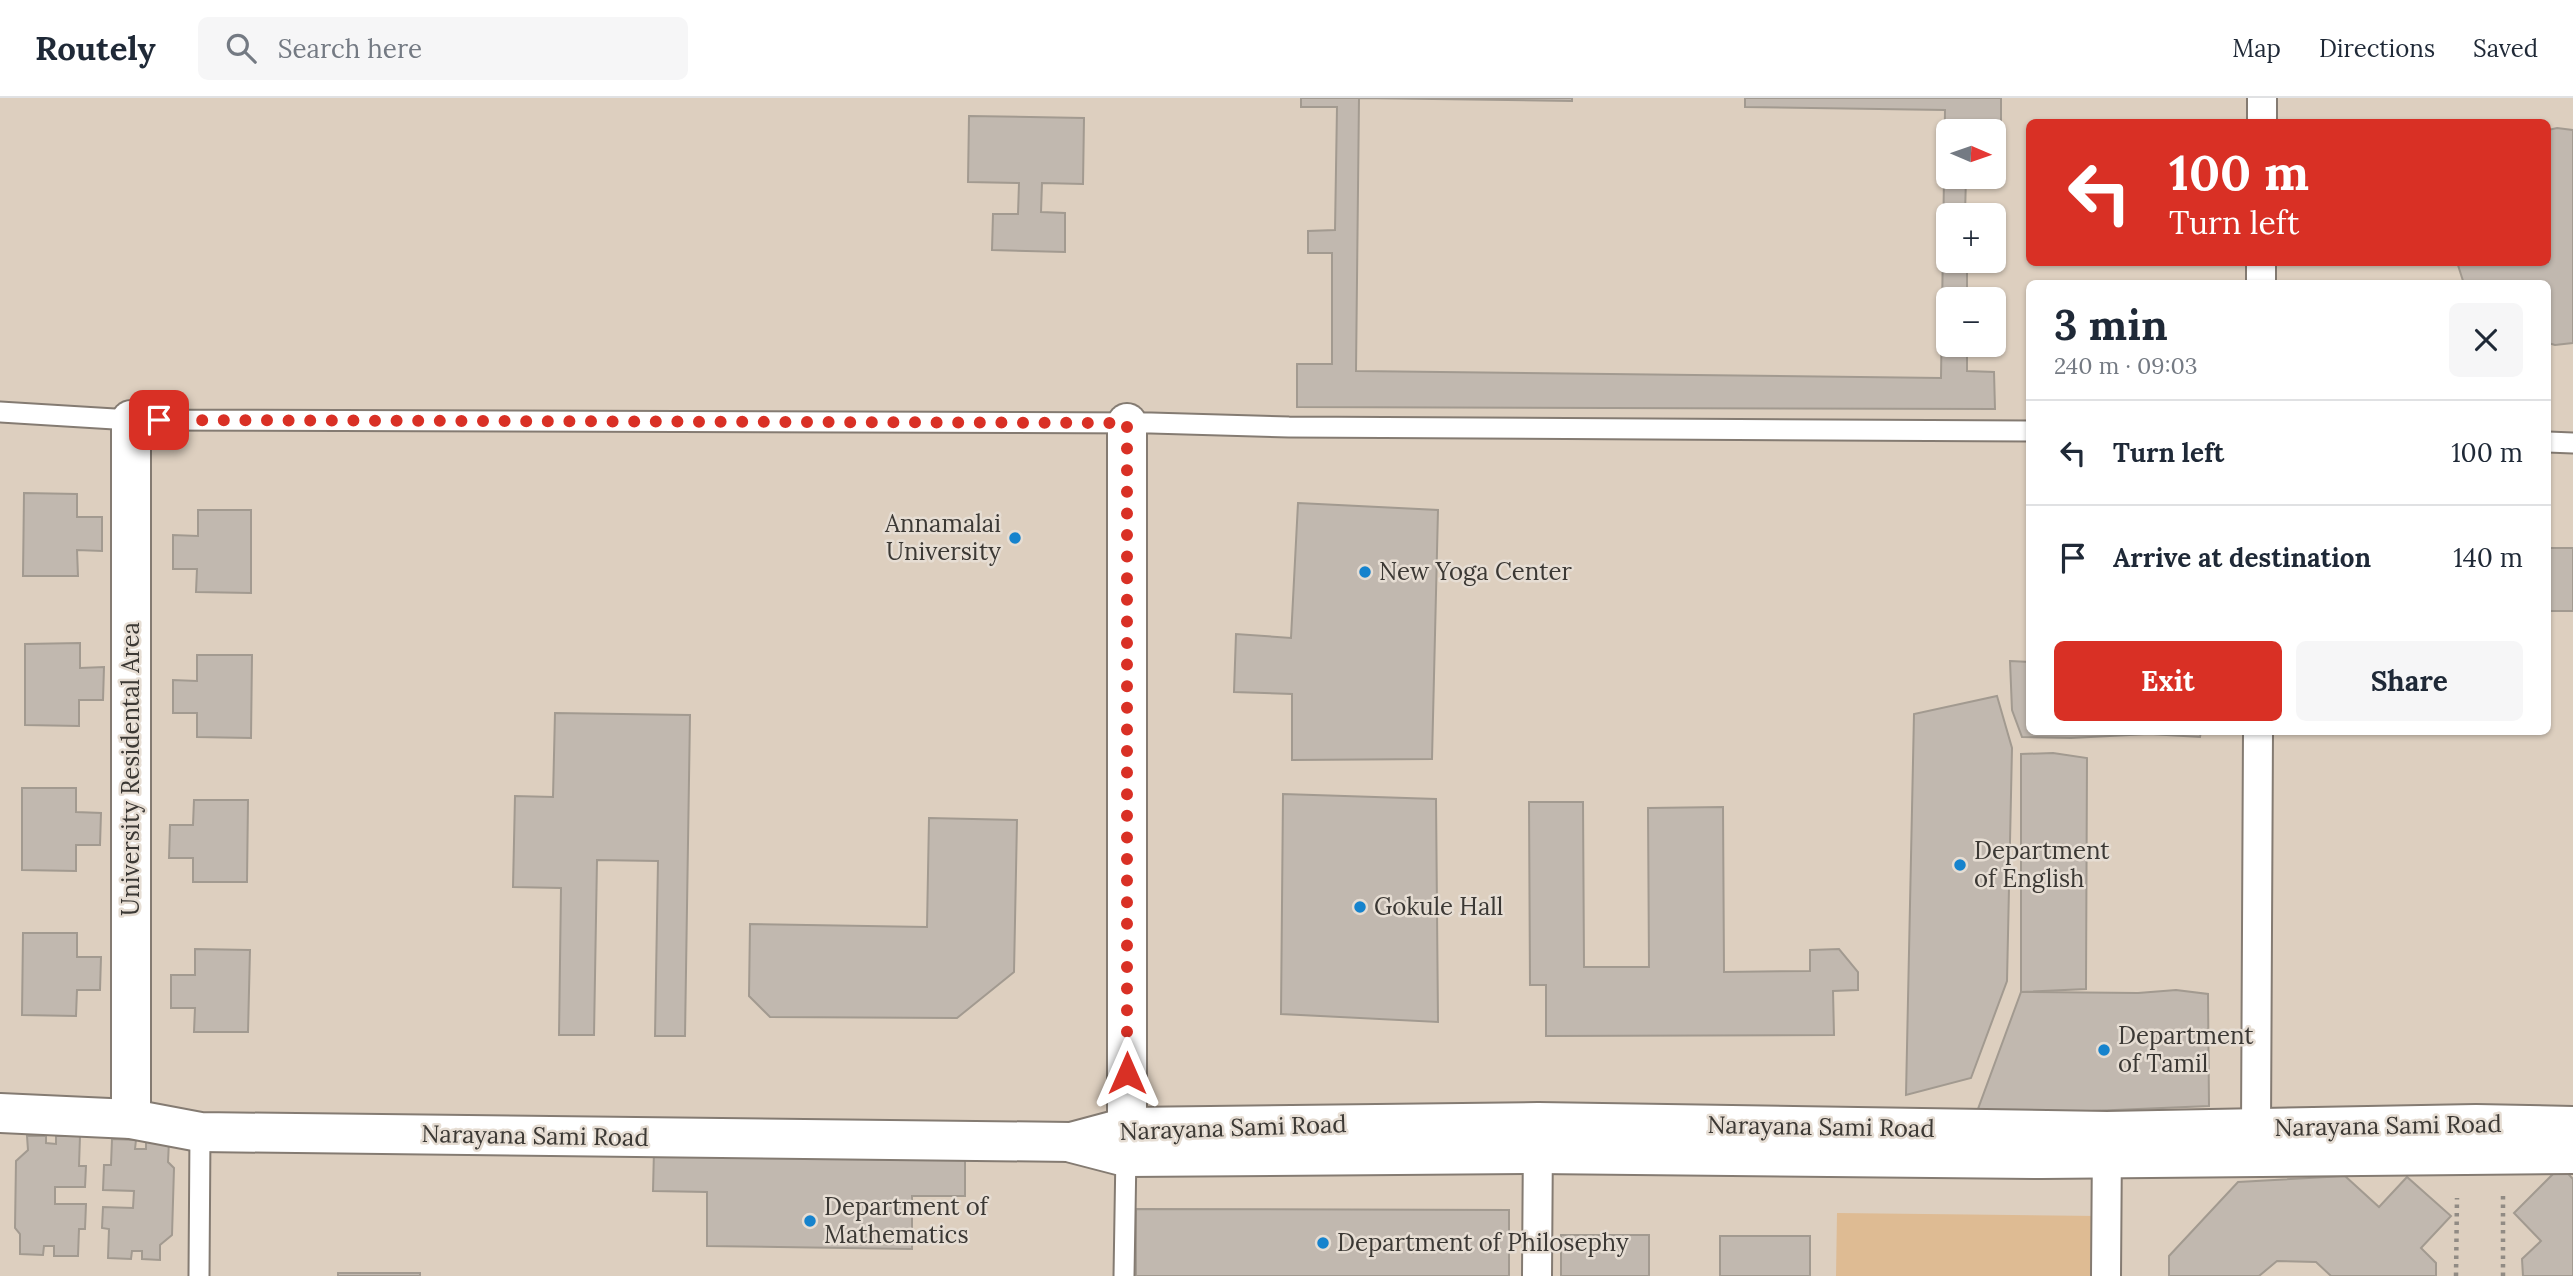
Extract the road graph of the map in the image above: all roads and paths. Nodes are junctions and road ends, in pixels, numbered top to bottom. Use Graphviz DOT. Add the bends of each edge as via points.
graph roads {
  1 [pos="2262,98"];
  2 [pos="2262,119"];
  3 [pos="0,412"];
  4 [pos="131,420"];
  5 [pos="1127,423"];
  6 [pos="2026,431"];
  7 [pos="2551,442"];
  8 [pos="2573,443"];
  9 [pos="2258,735"];
  10 [pos="0,1113"];
  11 [pos="131,1119"];
  12 [pos="2573,1126"];
  13 [pos="2256,1128"];
  14 [pos="2108,1131"];
  15 [pos="200,1132"];
  16 [pos="1538,1138"];
  17 [pos="1127,1142"];
  18 [pos="2573,1154"];
  19 [pos="2457,1185"];
  20 [pos="2504,1186"];
  21 [pos="199,1276"];
  22 [pos="1124,1276"];
  23 [pos="1538,1276"];
  24 [pos="2106,1276"];
  25 [pos="2456,1276"];
  26 [pos="2503,1276"];
  1 -- 2 [label="street"];
  3 -- 4 [label="lane"];
  4 -- 5 [label="lane"];
  4 -- 11 [label="street, University Residental Area"];
  5 -- 6 [label="lane"];
  5 -- 17 [label="street"];
  7 -- 8 [label="lane"];
  9 -- 13 [label="street"];
  10 -- 11 [label="street, Narayana Sami Road"];
  11 -- 15 [label="street, Narayana Sami Road"];
  12 -- 13 [label="street, Narayana Sami Road"];
  13 -- 14 [label="street, Narayana Sami Road"];
  14 -- 16 [label="street, Narayana Sami Road"];
  14 -- 24 [label="street"];
  15 -- 17 [label="street, Narayana Sami Road"];
  15 -- 21 [label="lane"];
  16 -- 17 [label="street, Narayana Sami Road"];
  16 -- 18 [label="street, Narayana Sami Road" via="2042,1159"];
  16 -- 23 [label="street"];
  17 -- 22 [label="lane"];
  19 -- 25 [label="path"];
  20 -- 26 [label="path"];
}
